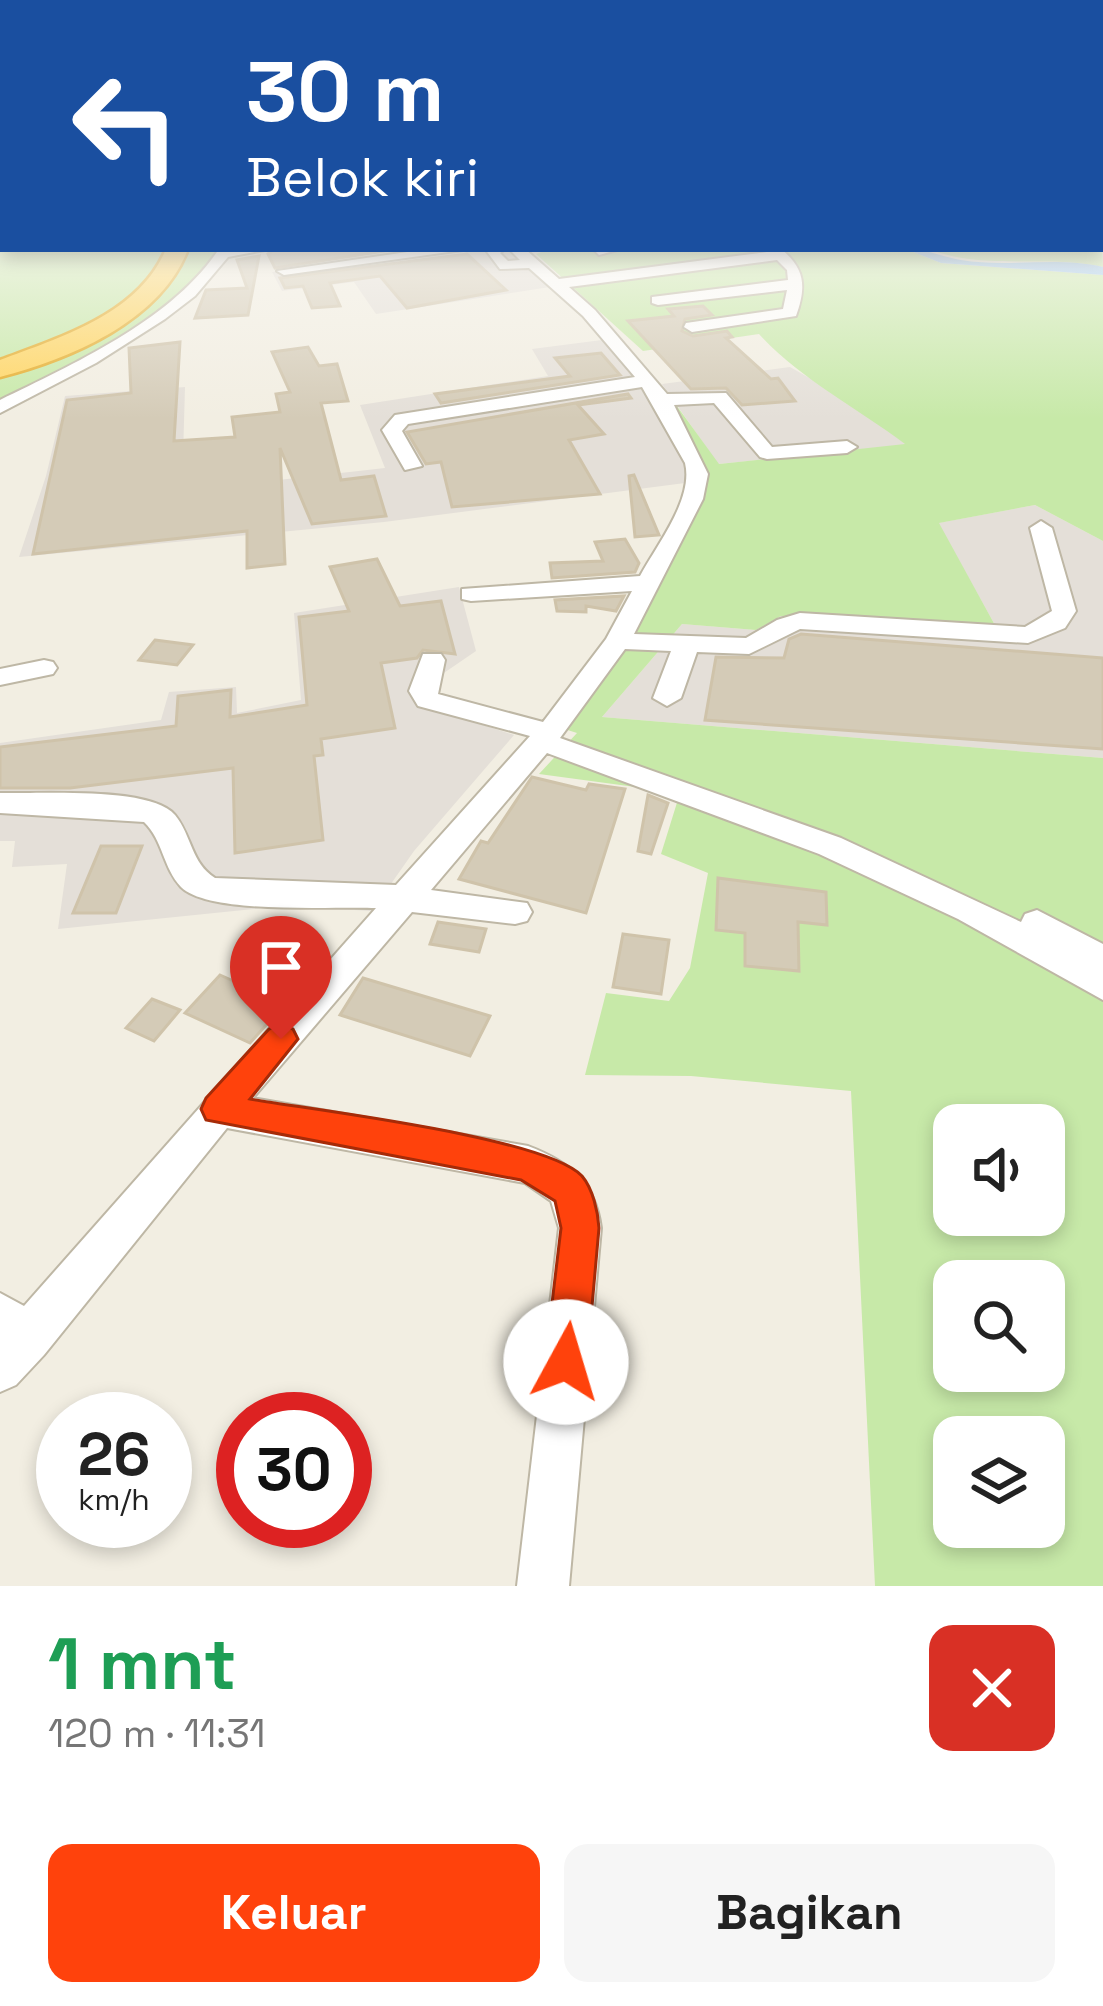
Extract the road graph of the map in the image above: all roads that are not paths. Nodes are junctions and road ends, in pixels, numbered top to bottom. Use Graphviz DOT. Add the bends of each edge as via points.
graph roads {
  1 [pos="154,271"];
  2 [pos="168,271"];
  3 [pos="191,271"];
  4 [pos="205,271"];
  5 [pos="541,271"];
  6 [pos="635,271"];
  7 [pos="794,271"];
  8 [pos="510,276"];
  9 [pos="553,282"];
  10 [pos="796,284"];
  11 [pos="658,300"];
  12 [pos="139,302"];
  13 [pos="42,325"];
  14 [pos="692,327"];
  15 [pos="0,369"];
  16 [pos="654,390"];
  17 [pos="0,407"];
  18 [pos="847,447"];
  19 [pos="412,466"];
  20 [pos="1041,528"];
  21 [pos="650,583"];
  22 [pos="471,594"];
  23 [pos="618,641"];
  24 [pos="686,646"];
  25 [pos="432,661"];
  26 [pos="44,668"];
  27 [pos="0,677"];
  28 [pos="667,698"];
  29 [pos="548,733"];
  30 [pos="683,780"];
  31 [pos="0,803"];
  32 [pos="406,900"];
  33 [pos="515,912"];
  34 [pos="1103,960"];
  35 [pos="1103,986"];
  36 [pos="219,1109"];
  37 [pos="9,1342"];
  38 [pos="543,1586"];
  1 -- 13 [label="highway" via="130,290"];
  2 -- 12 [label="highway"];
  3 -- 12 [label="highway"];
  4 -- 17 [label="street" via="190,294"];
  5 -- 9 [label="street"];
  6 -- 9 [label="street"];
  7 -- 10 [label="street"];
  8 -- 9 [label="street" via="520,284"];
  9 -- 16 [label="street"];
  10 -- 11 [label="street"];
  10 -- 14 [label="street" via="790,313"];
  12 -- 15 [label="highway" via="79,338"];
  16 -- 18 [label="street" via="719,397 766,453"];
  16 -- 19 [label="street" via="402,419 392,430"];
  16 -- 21 [label="street" via="698,474"];
  20 -- 24 [label="street" via="1064,611 1044,630 1013,637 800,621 748,646"];
  21 -- 22 [label="street"];
  21 -- 23 [label="street"];
  23 -- 24 [label="street"];
  23 -- 29 [label="street"];
  24 -- 28 [label="street"];
  25 -- 29 [label="street" via="422,691 428,700"];
  26 -- 27 [label="street"];
  29 -- 30 [label="street"];
  29 -- 32 [label="street"];
  30 -- 34 [label="street" via="966,886"];
  30 -- 35 [label="street" via="954,902"];
  31 -- 32 [label="street" via="159,813 181,868 208,890"];
  32 -- 33 [label="street"];
  32 -- 36 [label="street"];
  36 -- 37 [label="street"];
  36 -- 38 [label="street" via="528,1165 568,1189 580,1228"];
}
